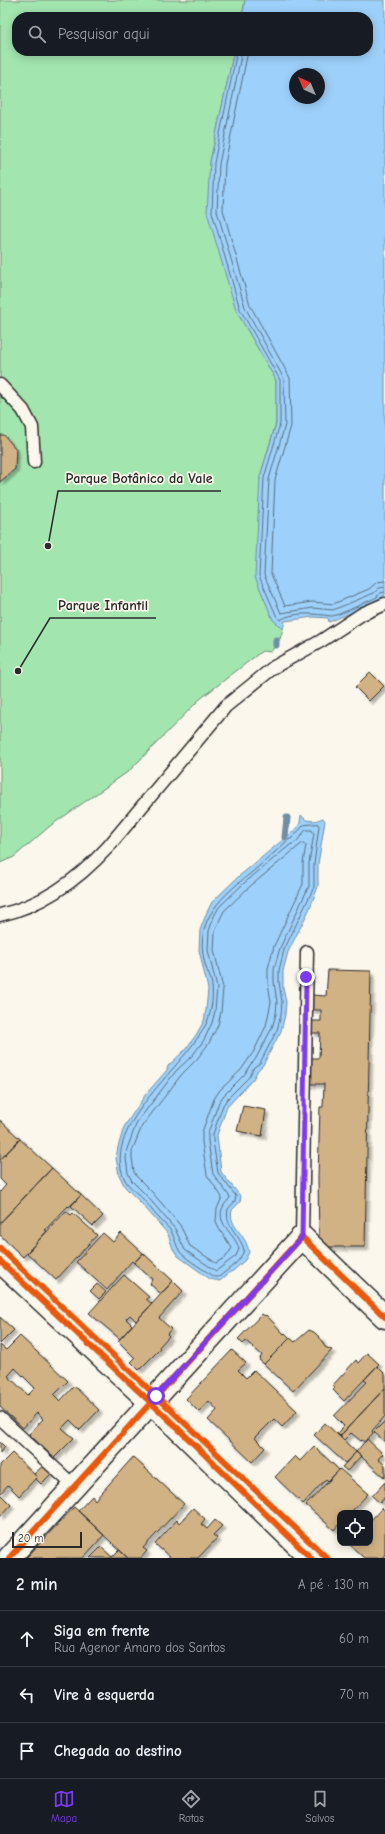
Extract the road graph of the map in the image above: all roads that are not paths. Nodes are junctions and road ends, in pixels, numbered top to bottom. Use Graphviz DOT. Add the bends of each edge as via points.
graph roads {
  1 [pos="0,385"];
  2 [pos="34,462"];
  3 [pos="385,604"];
  4 [pos="0,915"];
  5 [pos="307,952"];
  6 [pos="302,1237"];
  7 [pos="0,1261"];
  8 [pos="385,1317"];
  9 [pos="150,1403"];
  10 [pos="0,1418"];
  11 [pos="74,1486"];
  12 [pos="8,1558"];
  13 [pos="311,1558"];
  1 -- 2 [label="lane" via="23,410 32,427"];
  3 -- 4 [label="lane" via="362,614 274,667 247,688 226,706 89,868 64,887 23,910"];
  5 -- 6 [label="lane"];
  6 -- 8 [label="street"];
  6 -- 9 [label="street"];
  7 -- 9 [label="street"];
  9 -- 11 [label="street"];
  9 -- 13 [label="street"];
  10 -- 11 [label="lane"];
  11 -- 12 [label="street"];
}
